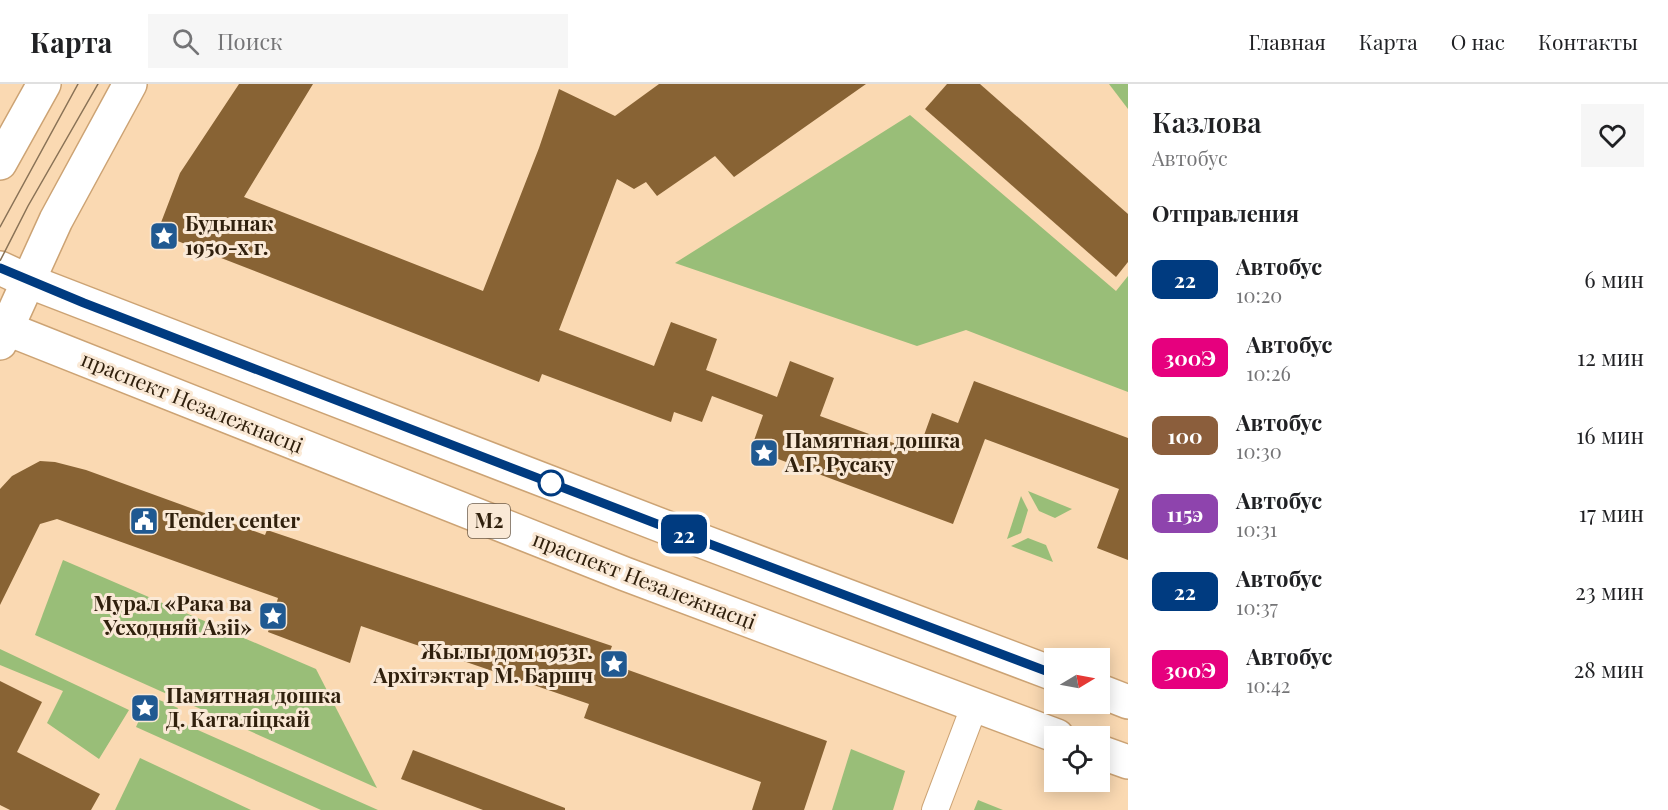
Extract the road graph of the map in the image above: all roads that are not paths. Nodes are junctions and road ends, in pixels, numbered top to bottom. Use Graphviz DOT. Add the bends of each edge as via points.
graph roads {
  1 [pos="44,84"];
  2 [pos="130,84"];
  3 [pos="0,163"];
  4 [pos="14,274"];
  5 [pos="2,333"];
  6 [pos="1044,670"];
  7 [pos="1110,695"];
  8 [pos="1128,702"];
  9 [pos="974,707"];
  10 [pos="1044,731"];
  11 [pos="1110,756"];
  12 [pos="1128,762"];
  13 [pos="935,810"];
  1 -- 3 [label="main road"];
  2 -- 4 [label="main road" via="56,220"];
  4 -- 5 [label="main road"];
  4 -- 6 [label="main road"];
  5 -- 9 [label="main road, праспект Незалежнасці / М2"];
  7 -- 8 [label="main road"];
  9 -- 10 [label="main road, праспект Незалежнасці / М2"];
  9 -- 13 [label="street"];
  11 -- 12 [label="main road"];
}
